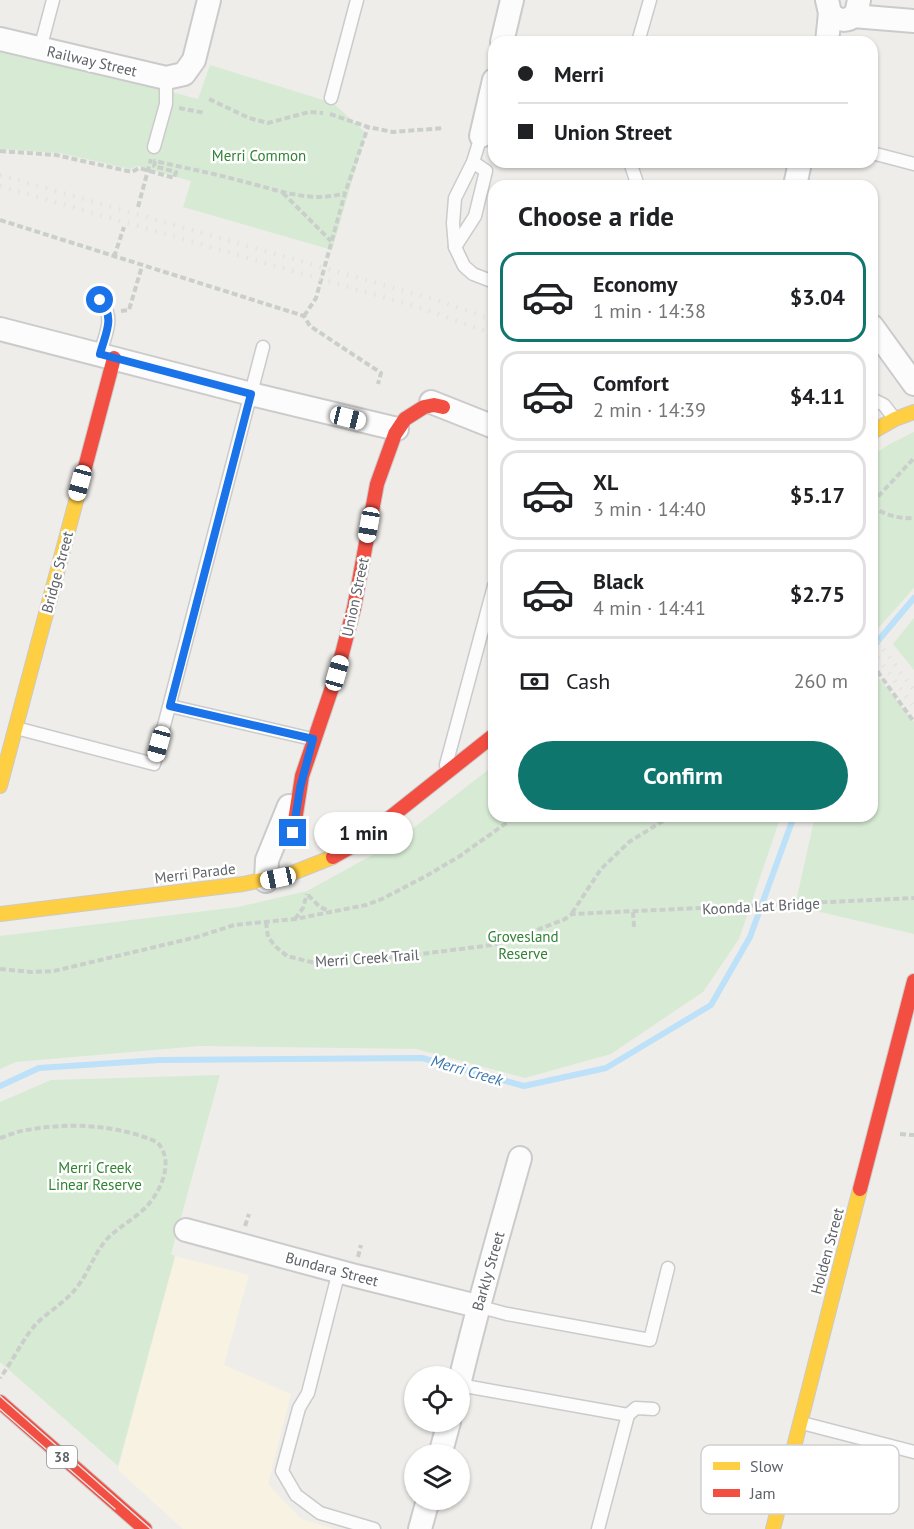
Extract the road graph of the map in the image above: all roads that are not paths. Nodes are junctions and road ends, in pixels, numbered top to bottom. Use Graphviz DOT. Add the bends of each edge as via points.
graph roads {
  1 [pos="53,0"];
  2 [pos="209,0"];
  3 [pos="357,0"];
  4 [pos="512,0"];
  5 [pos="650,0"];
  6 [pos="840,7"];
  7 [pos="910,20"];
  8 [pos="503,36"];
  9 [pos="640,36"];
  10 [pos="829,36"];
  11 [pos="836,36"];
  12 [pos="0,39"];
  13 [pos="40,49"];
  14 [pos="175,76"];
  15 [pos="331,98"];
  16 [pos="488,106"];
  17 [pos="481,136"];
  18 [pos="154,147"];
  19 [pos="878,155"];
  20 [pos="473,162"];
  21 [pos="914,164"];
  22 [pos="455,247"];
  23 [pos="488,279"];
  24 [pos="100,300"];
  25 [pos="0,329"];
  26 [pos="878,334"];
  27 [pos="263,347"];
  28 [pos="107,356"];
  29 [pos="914,384"];
  30 [pos="251,394"];
  31 [pos="878,402"];
  32 [pos="914,403"];
  33 [pos="914,412"];
  34 [pos="895,419"];
  35 [pos="488,425"];
  36 [pos="878,427"];
  37 [pos="389,428"];
  38 [pos="377,484"];
  39 [pos="488,608"];
  40 [pos="170,706"];
  41 [pos="15,728"];
  42 [pos="313,739"];
  43 [pos="488,740"];
  44 [pos="302,777"];
  45 [pos="443,777"];
  46 [pos="0,786"];
  47 [pos="293,833"];
  48 [pos="266,881"];
  49 [pos="0,914"];
  50 [pos="914,981"];
  51 [pos="520,1158"];
  52 [pos="186,1230"];
  53 [pos="668,1268"];
  54 [pos="339,1271"];
  55 [pos="477,1306"];
  56 [pos="463,1366"];
  57 [pos="470,1387"];
  58 [pos="0,1402"];
  59 [pos="653,1409"];
  60 [pos="628,1415"];
  61 [pos="799,1423"];
  62 [pos="794,1445"];
  63 [pos="886,1445"];
  64 [pos="899,1448"];
  65 [pos="914,1452"];
  66 [pos="425,1510"];
  67 [pos="777,1514"];
  68 [pos="122,1520"];
  69 [pos="145,1529"];
  70 [pos="374,1529"];
  71 [pos="420,1529"];
  72 [pos="598,1529"];
  73 [pos="773,1529"];
  1 -- 13 [label="lane"];
  2 -- 14 [label="street" via="194,60"];
  3 -- 15 [label="lane"];
  4 -- 8 [label="street"];
  5 -- 9 [label="lane"];
  6 -- 7 [label="street"];
  6 -- 10 [label="street"];
  6 -- 11 [label="street"];
  12 -- 13 [label="street, Railway Street"];
  13 -- 14 [label="street, Railway Street"];
  14 -- 18 [label="lane"];
  16 -- 17 [label="street"];
  17 -- 20 [label="lane"];
  19 -- 21 [label="lane"];
  20 -- 22 [label="lane" via="454,202"];
  20 -- 22 [label="lane" via="486,171 475,216"];
  22 -- 23 [label="lane" via="466,269"];
  24 -- 28 [label="lane, Bridge Street" via="108,309"];
  25 -- 28 [label="street"];
  26 -- 29 [label="street"];
  27 -- 30 [label="lane"];
  28 -- 30 [label="street"];
  28 -- 41 [label="main road, Bridge Street"];
  30 -- 37 [label="street"];
  30 -- 40 [label="lane"];
  31 -- 34 [label="lane"];
  32 -- 34 [label="main road"];
  33 -- 34 [label="main road"];
  34 -- 36 [label="main road"];
  35 -- 37 [label="street" via="426,401 409,402 392,411"];
  37 -- 38 [label="street, Union Street" via="376,445"];
  38 -- 42 [label="main road, Union Street" via="346,642"];
  39 -- 45 [label="lane"];
  40 -- 41 [label="lane" via="154,764"];
  40 -- 42 [label="lane"];
  41 -- 46 [label="main road, Bridge Street"];
  42 -- 44 [label="main road, Union Street"];
  43 -- 45 [label="main road, Merri Parade"];
  44 -- 47 [label="main road, Union Street"];
  44 -- 48 [label="street, Union Street" via="267,860"];
  45 -- 48 [label="main road, Merri Parade" via="348,850 311,868"];
  48 -- 49 [label="main road, Merri Parade"];
  50 -- 61 [label="main road, Holden Street"];
  51 -- 55 [label="street, Barkly Street"];
  52 -- 54 [label="street, Bundara Street"];
  53 -- 55 [label="lane" via="650,1340"];
  54 -- 55 [label="street, Bundara Street"];
  54 -- 70 [label="lane" via="308,1393 299,1408 282,1471 296,1495 320,1513"];
  55 -- 56 [label="street, Barkly Street"];
  57 -- 60 [label="lane"];
  58 -- 68 [label="main road, 38"];
  59 -- 60 [label="lane" via="636,1408"];
  60 -- 72 [label="lane"];
  61 -- 62 [label="main road, Holden Street"];
  61 -- 63 [label="lane"];
  64 -- 65 [label="lane"];
  66 -- 71 [label="street"];
  67 -- 73 [label="main road, Holden Street"];
  68 -- 69 [label="main road, 38"];
}
